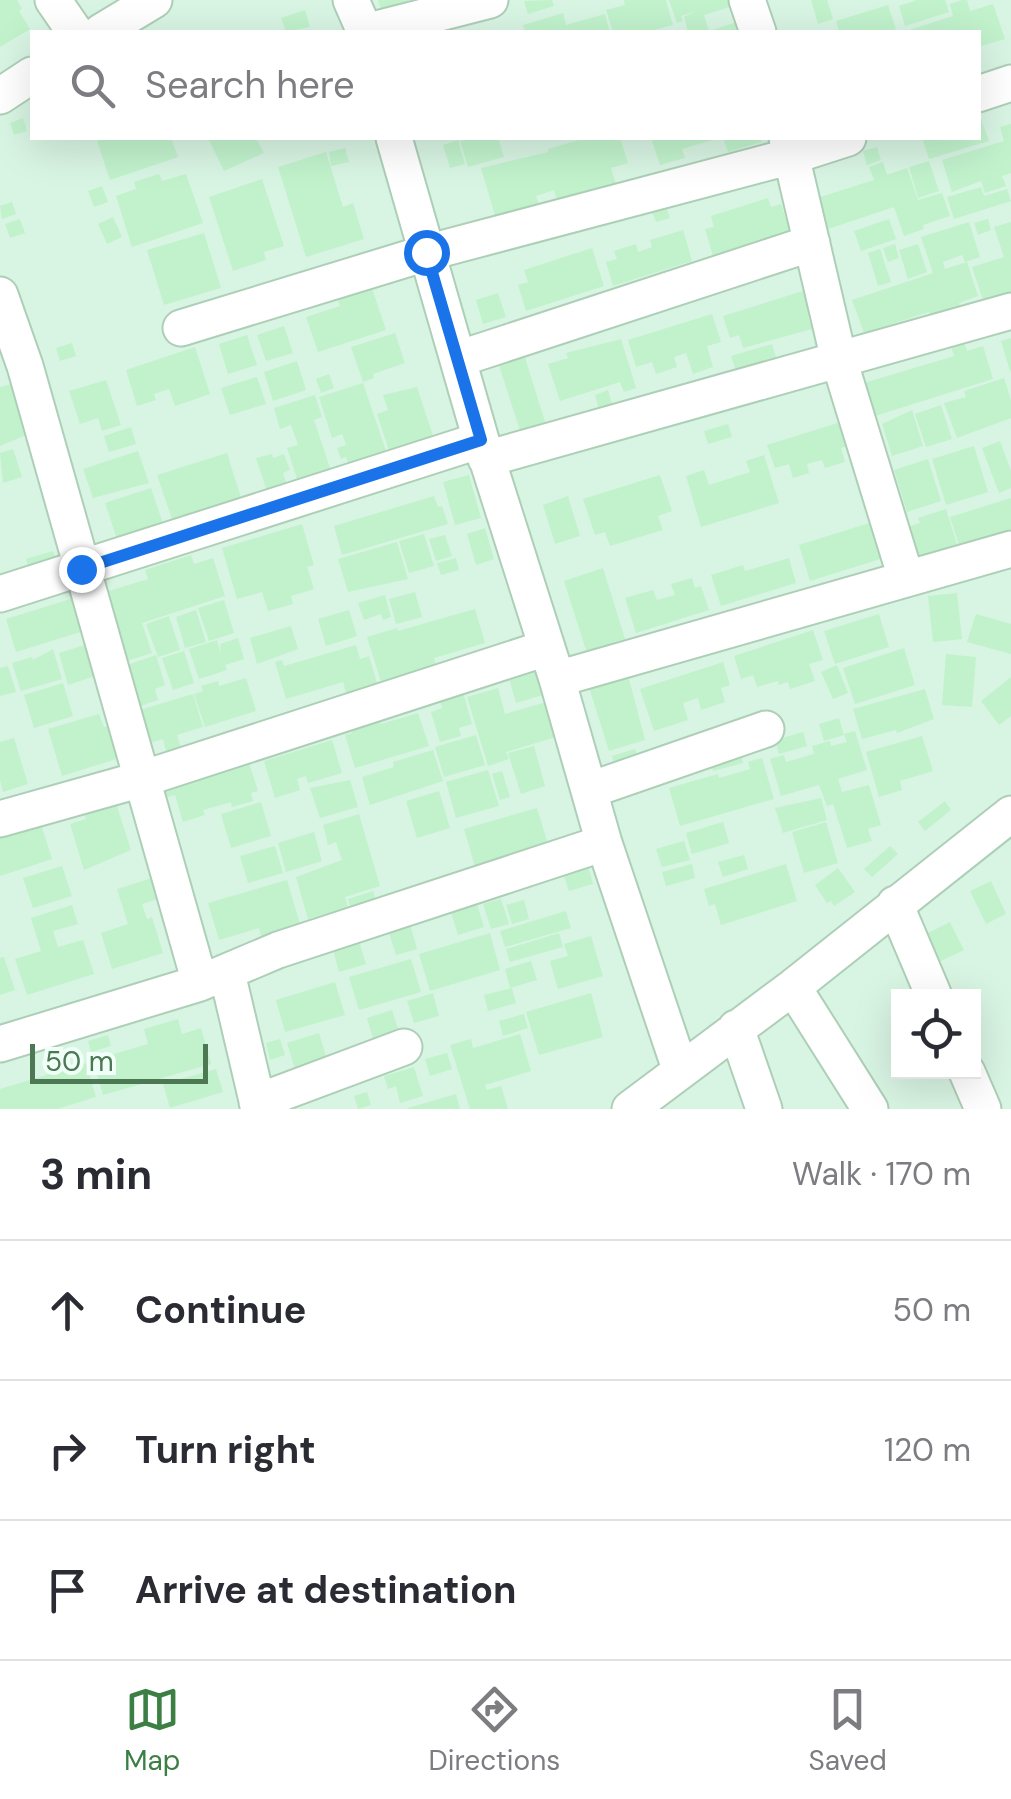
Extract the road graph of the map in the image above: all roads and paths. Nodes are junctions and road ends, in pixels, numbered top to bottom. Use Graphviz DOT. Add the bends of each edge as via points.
graph roads {
  1 [pos="53,0"];
  2 [pos="154,0"];
  3 [pos="351,0"];
  4 [pos="490,0"];
  5 [pos="747,0"];
  6 [pos="74,30"];
  7 [pos="105,30"];
  8 [pos="364,30"];
  9 [pos="373,30"];
  10 [pos="757,30"];
  11 [pos="30,77"];
  12 [pos="1011,83"];
  13 [pos="981,93"];
  14 [pos="0,96"];
  15 [pos="395,140"];
  16 [pos="835,140"];
  17 [pos="789,147"];
  18 [pos="812,243"];
  19 [pos="426,252"];
  20 [pos="0,295"];
  21 [pos="1011,311"];
  22 [pos="181,328"];
  23 [pos="458,359"];
  24 [pos="839,360"];
  25 [pos="13,371"];
  26 [pos="484,450"];
  27 [pos="1011,549"];
  28 [pos="81,569"];
  29 [pos="906,578"];
  30 [pos="0,594"];
  31 [pos="552,664"];
  32 [pos="766,728"];
  33 [pos="142,778"];
  34 [pos="590,790"];
  35 [pos="1011,814"];
  36 [pos="0,819"];
  37 [pos="604,843"];
  38 [pos="895,904"];
  39 [pos="214,978"];
  40 [pos="793,987"];
  41 [pos="931,989"];
  42 [pos="736,1028"];
  43 [pos="0,1044"];
  44 [pos="404,1047"];
  45 [pos="969,1079"];
  46 [pos="676,1085"];
  47 [pos="258,1105"];
  48 [pos="630,1109"];
  49 [pos="764,1109"];
  50 [pos="870,1109"];
  51 [pos="982,1109"];
  1 -- 6 [label="street"];
  2 -- 7 [label="street"];
  3 -- 8 [label="street"];
  4 -- 9 [label="street"];
  5 -- 10 [label="street"];
  11 -- 14 [label="street"];
  12 -- 13 [label="street"];
  15 -- 19 [label="street"];
  16 -- 17 [label="street"];
  17 -- 18 [label="street"];
  17 -- 19 [label="street"];
  18 -- 23 [label="street"];
  18 -- 24 [label="street"];
  19 -- 22 [label="street"];
  19 -- 23 [label="street"];
  20 -- 25 [label="street"];
  21 -- 24 [label="street"];
  23 -- 26 [label="street"];
  24 -- 26 [label="street"];
  24 -- 29 [label="street"];
  25 -- 28 [label="street"];
  26 -- 28 [label="street"];
  26 -- 31 [label="street"];
  27 -- 29 [label="street"];
  28 -- 30 [label="street"];
  28 -- 33 [label="street"];
  29 -- 31 [label="street"];
  31 -- 33 [label="street"];
  31 -- 34 [label="street"];
  32 -- 34 [label="street"];
  33 -- 36 [label="street"];
  33 -- 39 [label="street"];
  34 -- 37 [label="street"];
  35 -- 38 [label="street"];
  37 -- 39 [label="street" via="278,950"];
  37 -- 46 [label="street"];
  38 -- 40 [label="street"];
  38 -- 41 [label="street"];
  39 -- 43 [label="street"];
  39 -- 47 [label="street"];
  40 -- 42 [label="street"];
  40 -- 50 [label="street"];
  42 -- 46 [label="street"];
  42 -- 49 [label="street"];
  44 -- 47 [label="street"];
  45 -- 51 [label="street"];
  46 -- 48 [label="street"];
}
